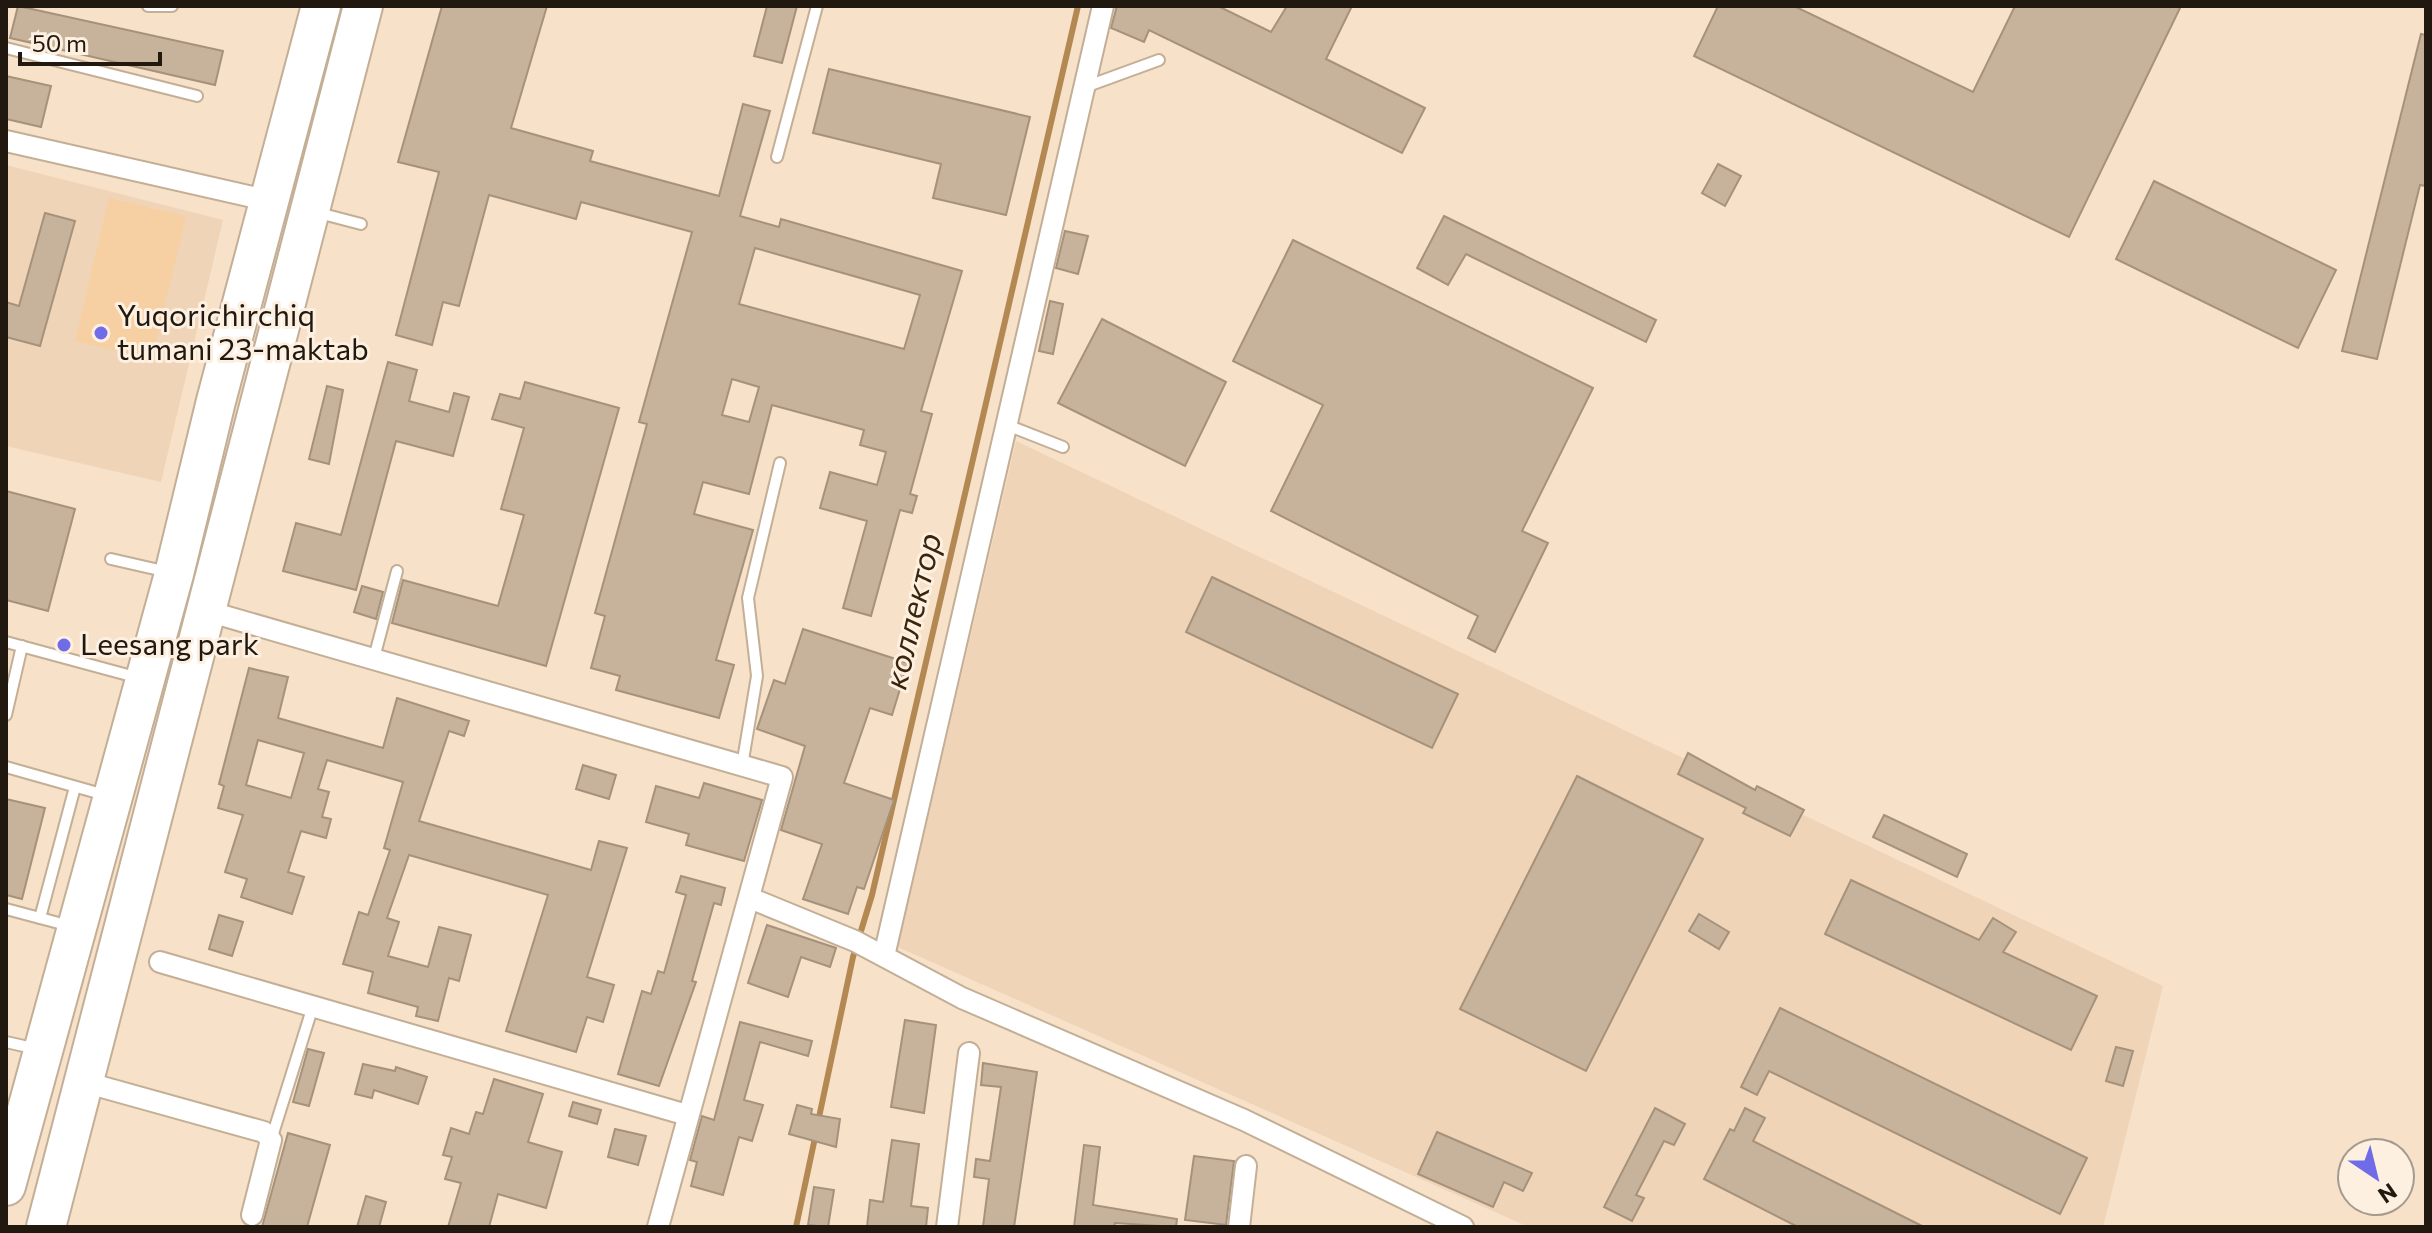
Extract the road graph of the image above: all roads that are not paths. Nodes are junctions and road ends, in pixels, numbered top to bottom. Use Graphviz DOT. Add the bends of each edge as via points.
graph roads {
  1 [pos="148,6"];
  2 [pos="172,6"];
  3 [pos="321,6"];
  4 [pos="363,6"];
  5 [pos="817,6"];
  6 [pos="1103,6"];
  7 [pos="6,48"];
  8 [pos="1159,60"];
  9 [pos="1085,87"];
  10 [pos="197,96"];
  11 [pos="6,141"];
  12 [pos="777,157"];
  13 [pos="270,201"];
  14 [pos="309,210"];
  15 [pos="361,224"];
  16 [pos="1007,425"];
  17 [pos="1063,447"];
  18 [pos="780,463"];
  19 [pos="111,559"];
  20 [pos="397,571"];
  21 [pos="174,574"];
  22 [pos="207,611"];
  23 [pos="6,642"];
  24 [pos="22,646"];
  25 [pos="374,658"];
  26 [pos="144,679"];
  27 [pos="6,715"];
  28 [pos="742,766"];
  29 [pos="6,767"];
  30 [pos="75,787"];
  31 [pos="111,797"];
  32 [pos="750,898"];
  33 [pos="6,909"];
  34 [pos="58,923"];
  35 [pos="880,954"];
  36 [pos="160,962"];
  37 [pos="313,1006"];
  38 [pos="6,1042"];
  39 [pos="43,1050"];
  40 [pos="969,1053"];
  41 [pos="84,1082"];
  42 [pos="687,1115"];
  43 [pos="271,1140"];
  44 [pos="1246,1166"];
  45 [pos="6,1186"];
  46 [pos="252,1215"];
  47 [pos="46,1227"];
  48 [pos="658,1227"];
  49 [pos="947,1227"];
  50 [pos="1239,1227"];
  51 [pos="1463,1227"];
  1 -- 2 [label="lane"];
  3 -- 13 [label="highway"];
  4 -- 14 [label="highway"];
  5 -- 12 [label="lane"];
  6 -- 9 [label="street"];
  7 -- 10 [label="lane"];
  8 -- 9 [label="lane"];
  9 -- 16 [label="street"];
  11 -- 13 [label="street"];
  13 -- 14 [label="highway"];
  13 -- 21 [label="highway"];
  14 -- 15 [label="lane"];
  14 -- 22 [label="highway"];
  16 -- 17 [label="lane"];
  16 -- 35 [label="street"];
  18 -- 28 [label="lane" via="748,598 757,676"];
  19 -- 21 [label="lane"];
  20 -- 25 [label="lane"];
  21 -- 26 [label="highway"];
  22 -- 25 [label="street"];
  22 -- 41 [label="highway"];
  23 -- 24 [label="lane"];
  24 -- 26 [label="lane"];
  24 -- 27 [label="lane"];
  25 -- 28 [label="street"];
  26 -- 31 [label="highway"];
  28 -- 32 [label="street" via="782,777"];
  29 -- 30 [label="lane"];
  30 -- 31 [label="lane"];
  30 -- 34 [label="lane"];
  31 -- 34 [label="highway"];
  32 -- 35 [label="street"];
  32 -- 42 [label="street"];
  33 -- 34 [label="lane"];
  34 -- 39 [label="highway"];
  35 -- 51 [label="street" via="962,998 1244,1120"];
  36 -- 37 [label="street"];
  37 -- 42 [label="street"];
  37 -- 43 [label="lane"];
  38 -- 39 [label="lane"];
  39 -- 45 [label="highway"];
  40 -- 49 [label="street"];
  41 -- 43 [label="street" via="264,1132"];
  41 -- 47 [label="highway"];
  42 -- 48 [label="street"];
  43 -- 46 [label="street"];
  44 -- 50 [label="street"];
}
